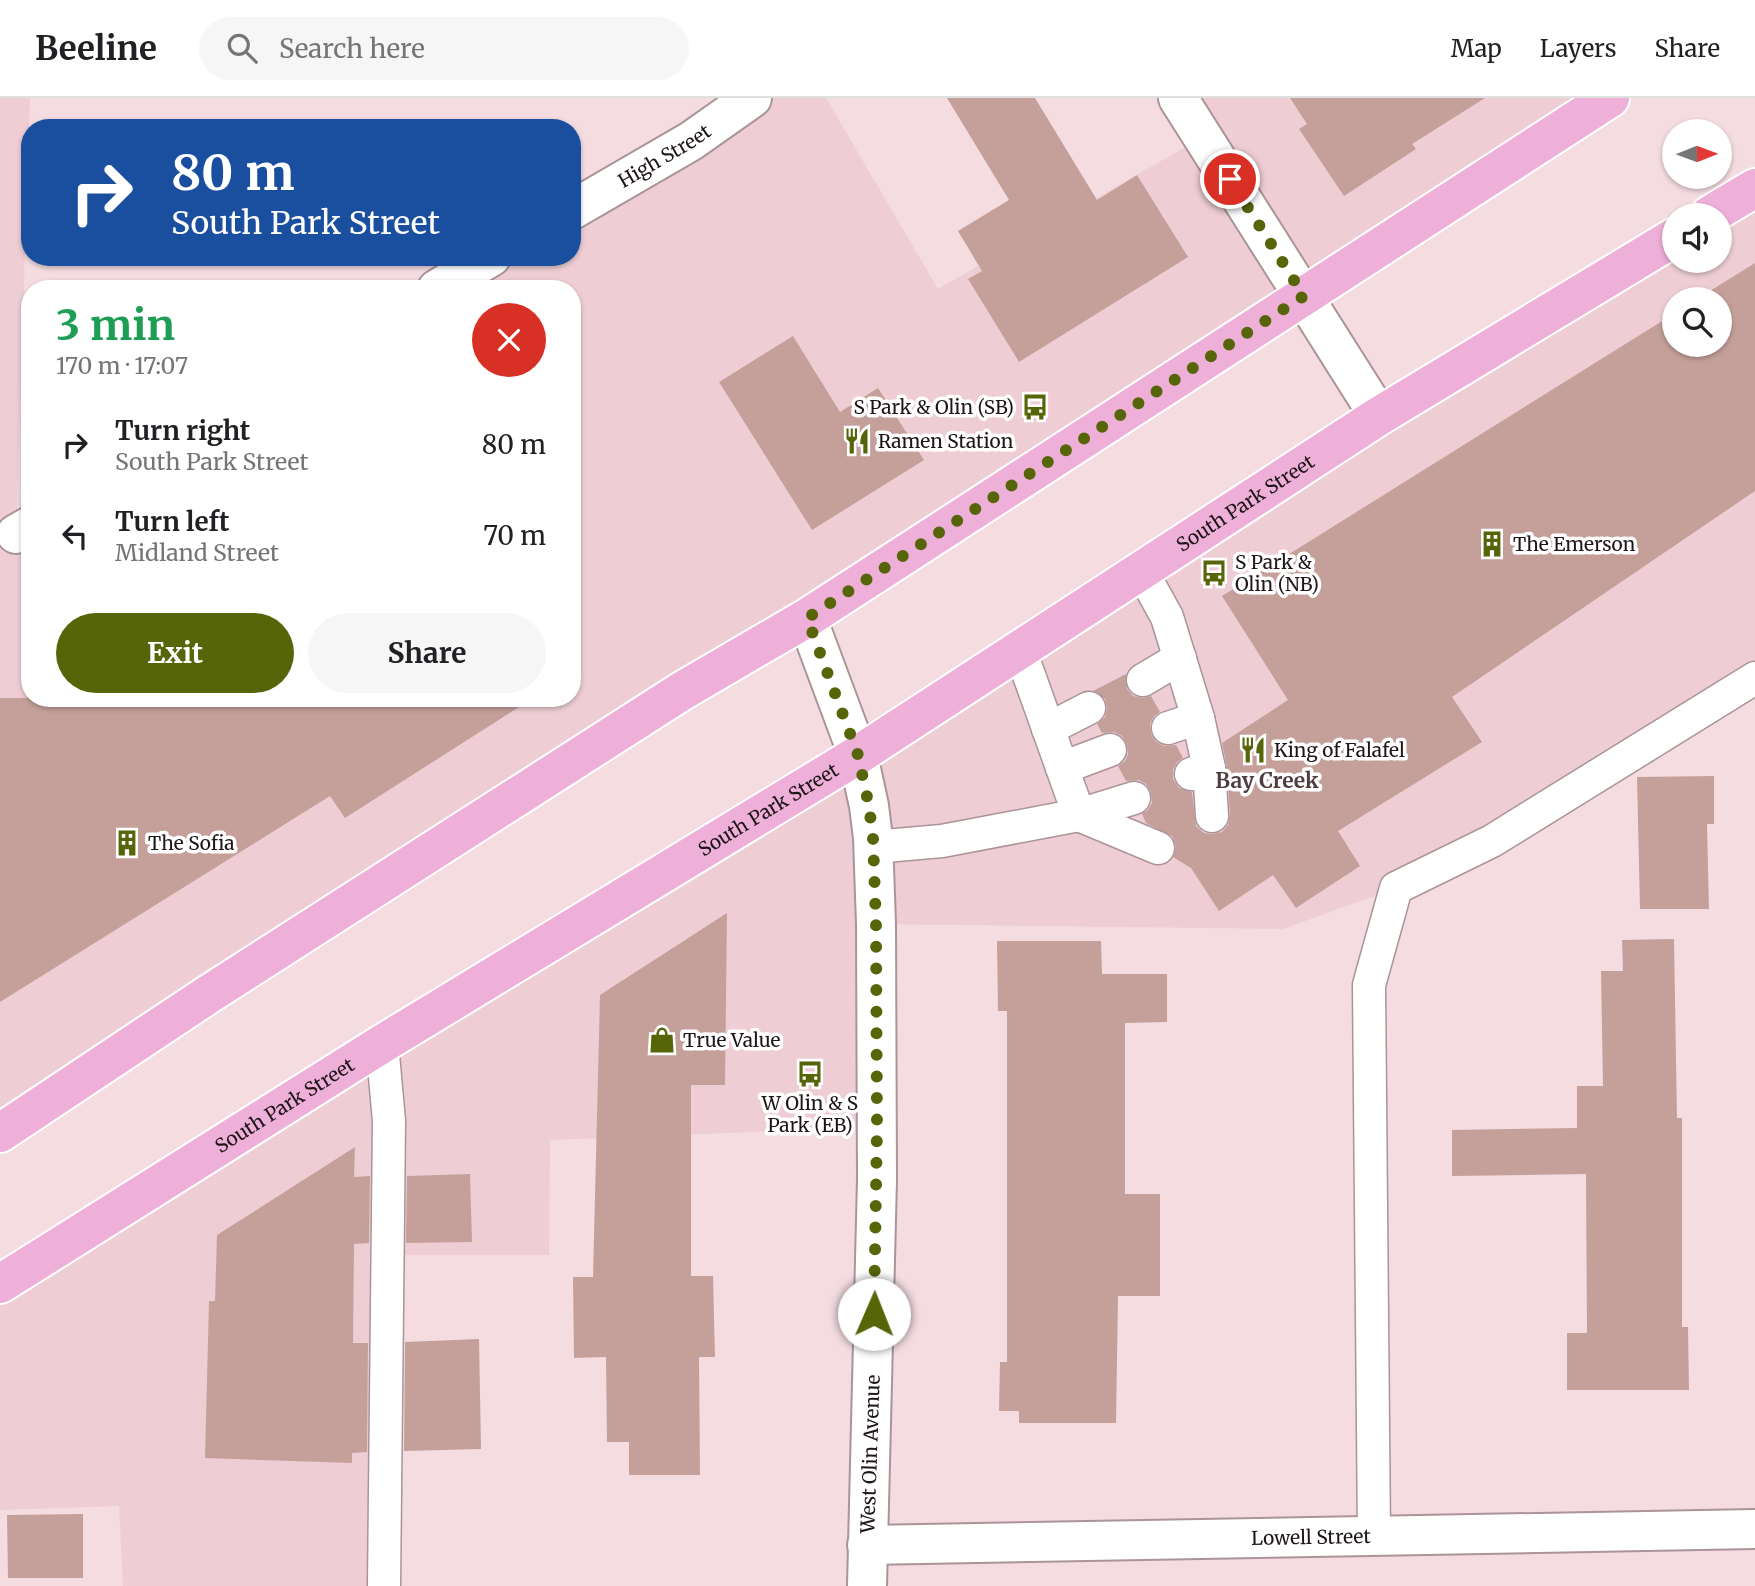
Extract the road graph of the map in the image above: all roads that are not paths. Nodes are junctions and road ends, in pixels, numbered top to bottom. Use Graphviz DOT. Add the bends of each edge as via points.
graph roads {
  1 [pos="752,98"];
  2 [pos="1178,98"];
  3 [pos="1610,98"];
  4 [pos="1755,188"];
  5 [pos="1730,203"];
  6 [pos="581,205"];
  7 [pos="1662,245"];
  8 [pos="476,266"];
  9 [pos="452,280"];
  10 [pos="1304,296"];
  11 [pos="1379,416"];
  12 [pos="1141,570"];
  13 [pos="807,618"];
  14 [pos="1020,650"];
  15 [pos="1180,657"];
  16 [pos="1755,678"];
  17 [pos="1143,680"];
  18 [pos="1089,708"];
  19 [pos="1198,718"];
  20 [pos="1168,728"];
  21 [pos="1048,729"];
  22 [pos="1110,750"];
  23 [pos="858,755"];
  24 [pos="1062,768"];
  25 [pos="1134,798"];
  26 [pos="1079,815"];
  27 [pos="1212,816"];
  28 [pos="873,847"];
  29 [pos="1158,848"];
  30 [pos="382,1044"];
  31 [pos="0,1133"];
  32 [pos="0,1284"];
  33 [pos="1755,1529"];
  34 [pos="1374,1536"];
  35 [pos="867,1545"];
  36 [pos="384,1586"];
  37 [pos="867,1586"];
  1 -- 6 [label="street, High Street" via="691,141"];
  2 -- 10 [label="street"];
  3 -- 10 [label="main road"];
  4 -- 5 [label="main road"];
  7 -- 11 [label="main road, South Park Street"];
  8 -- 9 [label="street"];
  10 -- 11 [label="street"];
  10 -- 13 [label="main road"];
  11 -- 12 [label="main road, South Park Street"];
  12 -- 14 [label="main road, South Park Street"];
  12 -- 15 [label="lane" via="1167,617"];
  13 -- 23 [label="street, West Olin Avenue"];
  13 -- 31 [label="main road" via="682,691"];
  14 -- 21 [label="lane"];
  14 -- 23 [label="main road, South Park Street"];
  15 -- 17 [label="lane"];
  15 -- 19 [label="lane"];
  16 -- 34 [label="lane" via="1492,841 1396,888 1369,985"];
  18 -- 21 [label="lane"];
  19 -- 20 [label="lane"];
  19 -- 27 [label="lane" via="1200,771"];
  21 -- 24 [label="lane"];
  22 -- 24 [label="lane"];
  23 -- 28 [label="street, West Olin Avenue"];
  23 -- 30 [label="main road, South Park Street"];
  24 -- 26 [label="lane"];
  25 -- 26 [label="lane"];
  26 -- 28 [label="lane" via="942,841"];
  26 -- 29 [label="lane"];
  28 -- 35 [label="street, West Olin Avenue" via="877,1166"];
  30 -- 32 [label="main road, South Park Street"];
  30 -- 36 [label="lane" via="389,1121"];
  33 -- 34 [label="street, Lowell Street"];
  34 -- 35 [label="street, Lowell Street"];
  35 -- 37 [label="street, West Olin Avenue"];
}
